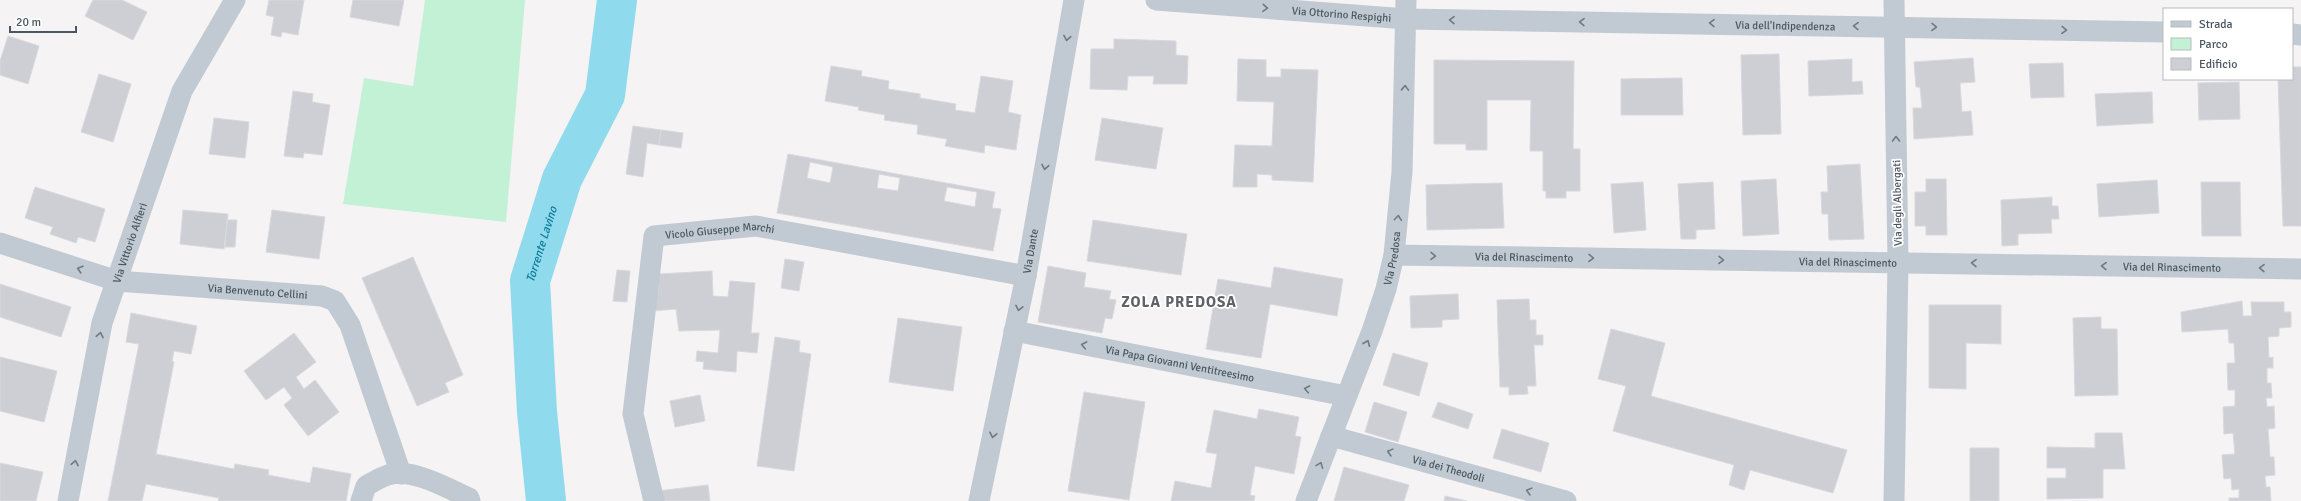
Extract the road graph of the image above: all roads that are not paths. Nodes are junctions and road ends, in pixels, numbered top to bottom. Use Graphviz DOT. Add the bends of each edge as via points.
graph roads {
  1 [pos="235,0"];
  2 [pos="1074,0"];
  3 [pos="1156,0"];
  4 [pos="1894,0"];
  5 [pos="1406,10"];
  6 [pos="1895,26"];
  7 [pos="2163,32"];
  8 [pos="0,243"];
  9 [pos="1394,255"];
  10 [pos="1898,262"];
  11 [pos="2301,269"];
  12 [pos="1026,276"];
  13 [pos="117,281"];
  14 [pos="1014,331"];
  15 [pos="1346,396"];
  16 [pos="1331,436"];
  17 [pos="401,474"];
  18 [pos="68,501"];
  19 [pos="361,501"];
  20 [pos="470,501"];
  21 [pos="654,501"];
  22 [pos="979,501"];
  23 [pos="1306,501"];
  24 [pos="1566,501"];
  25 [pos="1894,501"];
  1 -- 13 [label="street, Via Vittorio Alfieri" via="182,91"];
  2 -- 12 [label="street, Via Dante, one-way"];
  3 -- 5 [label="street, Via Ottorino Respighi, one-way"];
  4 -- 6 [label="street, Via degli Albergati"];
  6 -- 5 [label="street, Via dell'Indipendenza, one-way"];
  9 -- 5 [label="street, Via Predosa, one-way" via="1402,172"];
  6 -- 7 [label="street, Via dell'Indipendenza, one-way"];
  10 -- 6 [label="street, Via degli Albergati, one-way"];
  13 -- 8 [label="street, Via Benvenuto Cellini, one-way"];
  9 -- 10 [label="street, Via del Rinascimento, one-way"];
  15 -- 9 [label="street, Via Predosa, one-way" via="1386,289"];
  11 -- 10 [label="street, Via del Rinascimento, one-way"];
  10 -- 25 [label="street, Via degli Albergati"];
  12 -- 14 [label="street, Via Dante, one-way"];
  12 -- 21 [label="street, Vicolo Giuseppe Marchi" via="756,226 654,236 633,414"];
  13 -- 17 [label="street, Via Benvenuto Cellini" via="322,296 335,302 350,325"];
  18 -- 13 [label="street, Via Vittorio Alfieri, one-way" via="102,323"];
  15 -- 14 [label="street, Via Papa Giovanni Ventitreesimo, one-way"];
  14 -- 22 [label="street, Via Dante, one-way"];
  15 -- 16 [label="street, Via Predosa"];
  23 -- 16 [label="street, Via Predosa, one-way"];
  24 -- 16 [label="street, Via dei Theodoli, one-way"];
  17 -- 19 [label="street" via="390,474 366,486"];
  17 -- 20 [label="street" via="420,476 469,498"];
}
